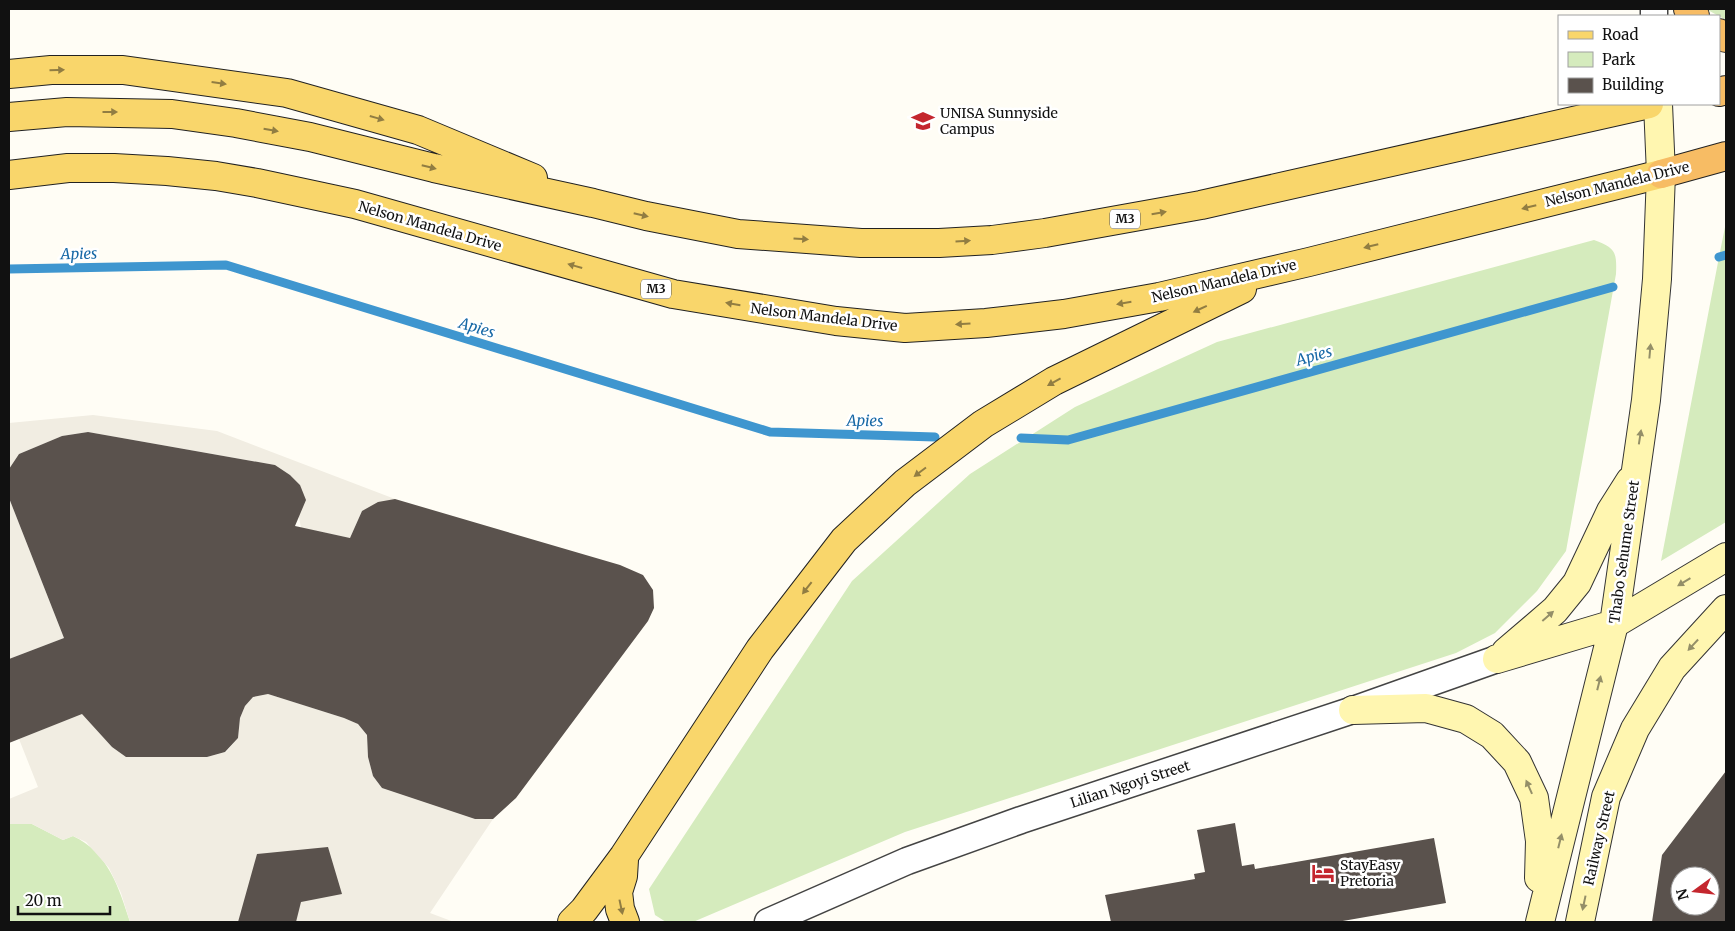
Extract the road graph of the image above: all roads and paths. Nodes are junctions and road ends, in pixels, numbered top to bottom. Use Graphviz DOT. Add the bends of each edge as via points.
graph roads {
  1 [pos="9,74"];
  2 [pos="1645,105"];
  3 [pos="1658,105"];
  4 [pos="9,117"];
  5 [pos="1726,156"];
  6 [pos="1661,174"];
  7 [pos="9,175"];
  8 [pos="593,203"];
  9 [pos="1308,262"];
  10 [pos="1635,473"];
  11 [pos="1726,557"];
  12 [pos="1726,609"];
  13 [pos="1614,624"];
  14 [pos="1497,659"];
  15 [pos="1353,710"];
  16 [pos="624,856"];
  17 [pos="572,922"];
  18 [pos="625,922"];
  19 [pos="768,922"];
  20 [pos="1539,922"];
  21 [pos="1580,922"];
  1 -- 8 [label="main road, one-way" via="51,70 123,70 287,92 418,130"];
  8 -- 2 [label="main road, M3, one-way" via="678,223 781,238 861,243 992,240 1046,234 1201,205"];
  3 -- 6 [label="main road, Thabo Sehume Street"];
  4 -- 8 [label="main road, M3, one-way" via="124,112 172,114 227,122 310,137"];
  5 -- 6 [label="highway, Nelson Mandela Drive / M3"];
  6 -- 9 [label="main road, Nelson Mandela Drive / M3, one-way"];
  10 -- 6 [label="main road, Thabo Sehume Street, one-way" via="1646,400 1657,279"];
  9 -- 7 [label="main road, Nelson Mandela Drive / M3, one-way" via="1159,297 1064,314 905,328 836,321 673,294 355,204 241,180 114,168 68,168"];
  9 -- 16 [label="main road, one-way" via="1252,284 1054,381 983,424 905,483 844,540 760,649"];
  10 -- 13 [label="main road, Thabo Sehume Street"];
  14 -- 10 [label="main road, one-way" via="1555,610 1577,583 1611,511"];
  11 -- 13 [label="main road, one-way"];
  12 -- 21 [label="main road, Railway Street, one-way" via="1672,668 1635,729 1606,797"];
  13 -- 14 [label="main road"];
  20 -- 13 [label="main road, Thabo Sehume Street, one-way"];
  14 -- 15 [label="street, Lilian Ngoyi Street"];
  15 -- 19 [label="street, Lilian Ngoyi Street" via="1020,820 907,861"];
  20 -- 15 [label="main road, one-way" via="1540,841 1534,798 1518,762 1492,735 1466,719 1426,708"];
  16 -- 17 [label="main road"];
  16 -- 18 [label="main road, one-way" via="618,892"];
}
